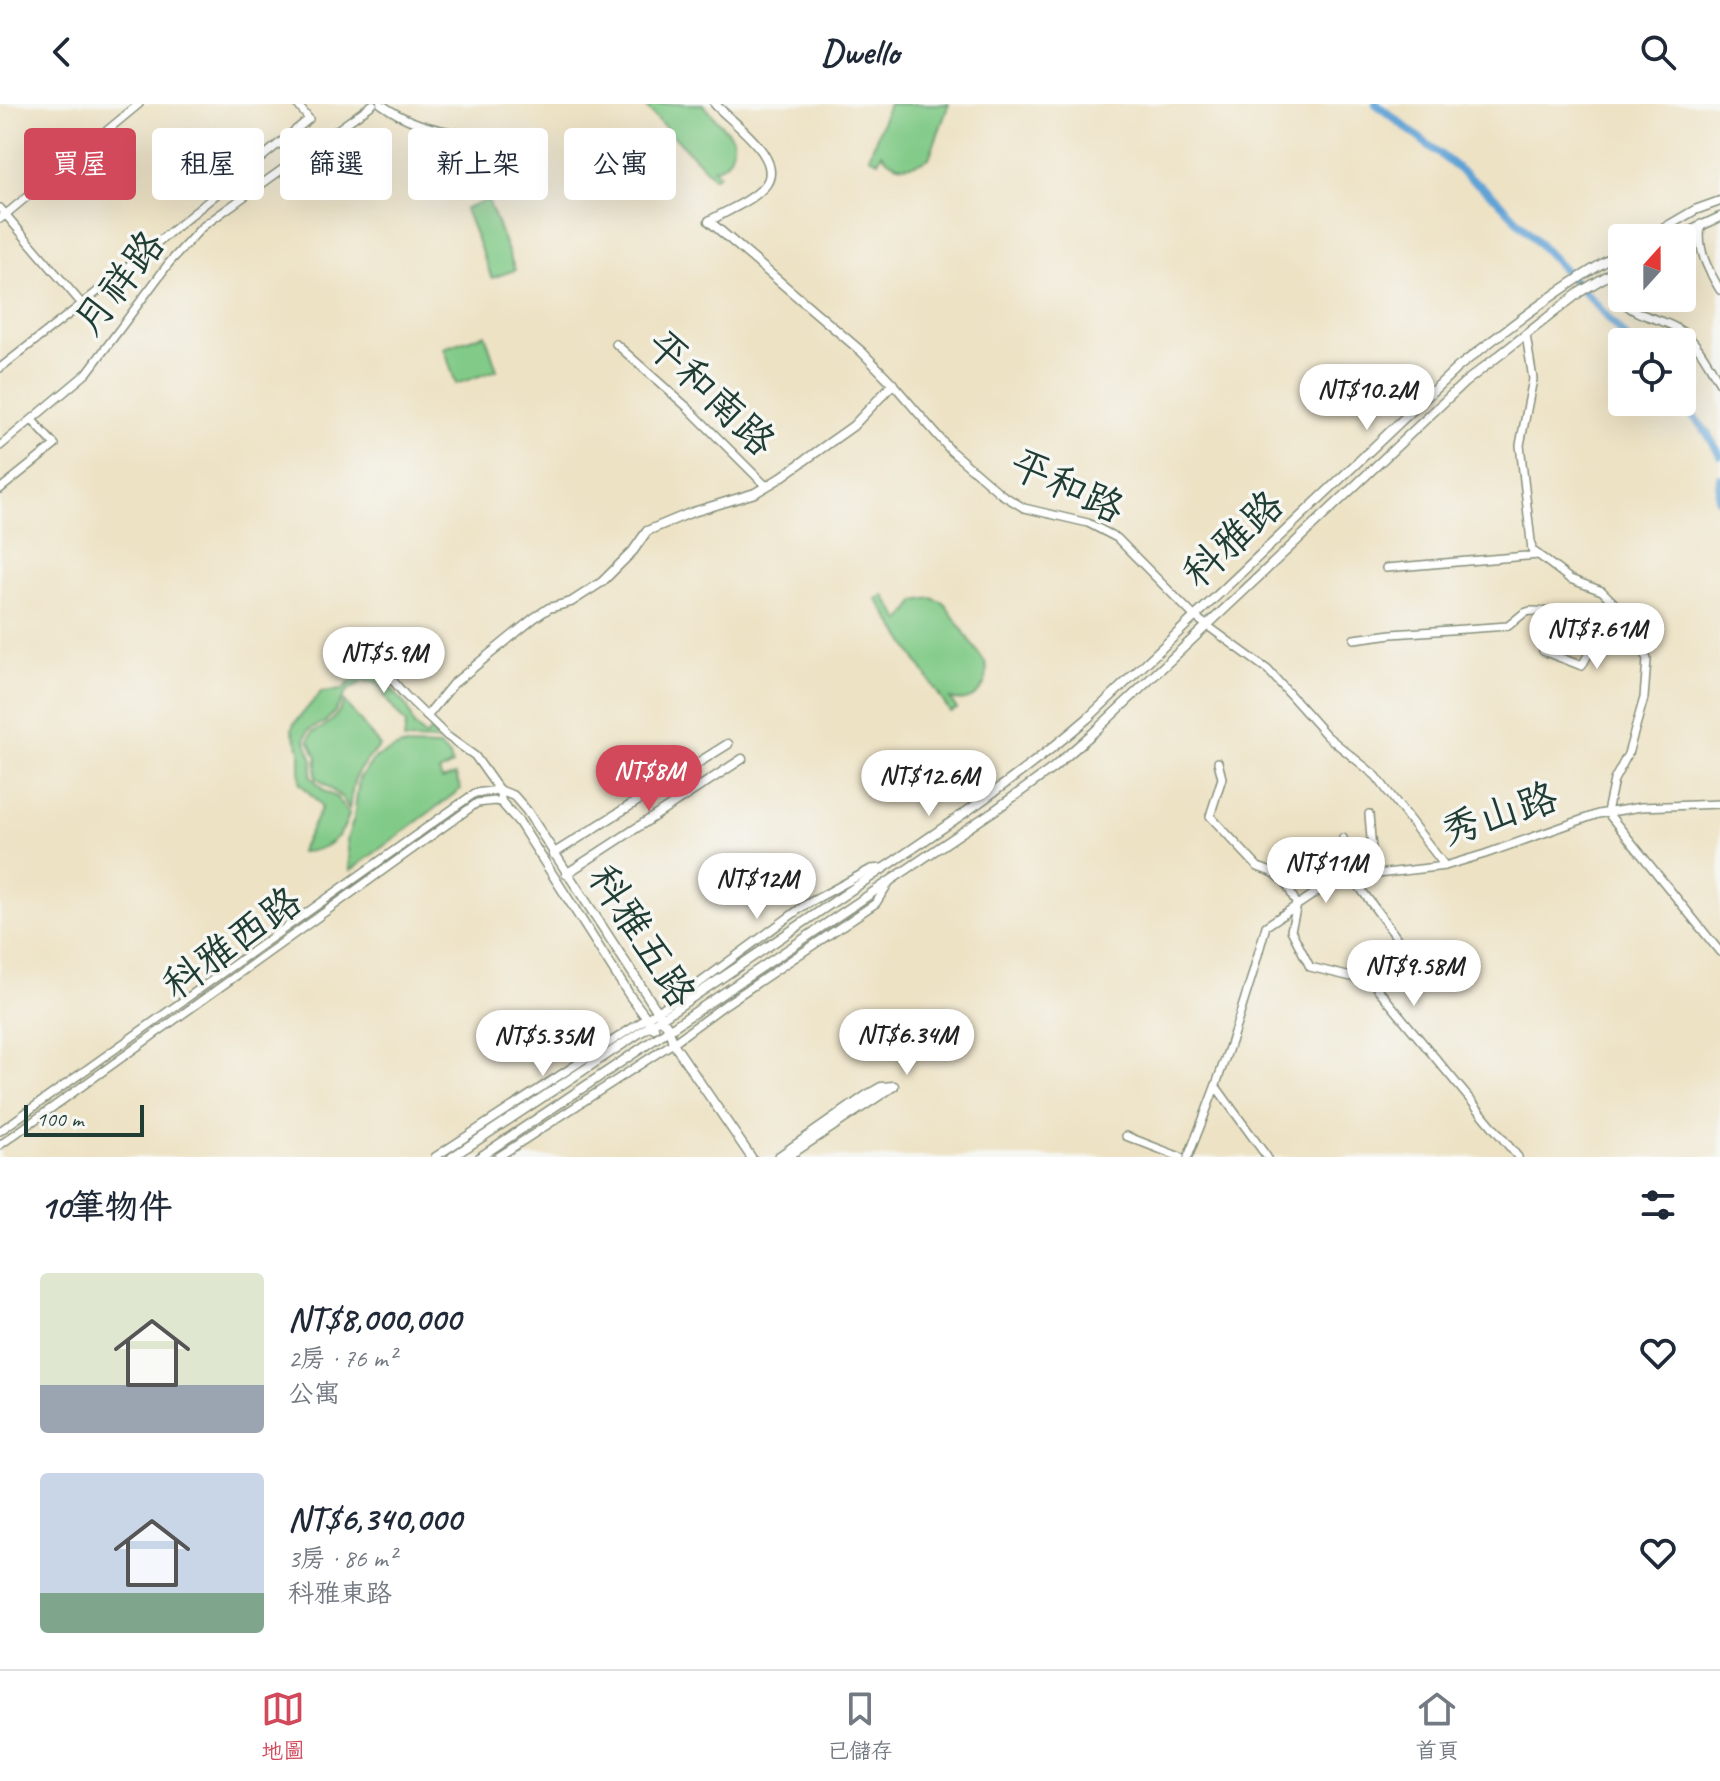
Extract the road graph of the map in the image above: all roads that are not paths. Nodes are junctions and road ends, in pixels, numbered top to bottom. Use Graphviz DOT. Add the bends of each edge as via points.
graph roads {
  1 [pos="139,104"];
  2 [pos="297,104"];
  3 [pos="373,104"];
  4 [pos="382,104"];
  5 [pos="715,104"];
  6 [pos="434,128"];
  7 [pos="1720,201"];
  8 [pos="2,214"];
  9 [pos="1720,217"];
  10 [pos="1671,224"];
  11 [pos="1701,224"];
  12 [pos="1696,227"];
  13 [pos="1608,260"];
  14 [pos="1608,274"];
  15 [pos="1720,290"];
  16 [pos="82,304"];
  17 [pos="1636,312"];
  18 [pos="1526,335"];
  19 [pos="616,344"];
  20 [pos="0,368"];
  21 [pos="1720,383"];
  22 [pos="893,384"];
  23 [pos="32,420"];
  24 [pos="0,446"];
  25 [pos="766,486"];
  26 [pos="0,489"];
  27 [pos="1539,555"];
  28 [pos="1386,568"];
  29 [pos="1615,604"];
  30 [pos="1194,616"];
  31 [pos="1604,622"];
  32 [pos="1207,625"];
  33 [pos="1354,639"];
  34 [pos="367,650"];
  35 [pos="1543,651"];
  36 [pos="427,716"];
  37 [pos="728,744"];
  38 [pos="742,759"];
  39 [pos="1218,762"];
  40 [pos="499,790"];
  41 [pos="502,803"];
  42 [pos="1720,804"];
  43 [pos="1607,812"];
  44 [pos="1369,814"];
  45 [pos="1343,838"];
  46 [pos="553,854"];
  47 [pos="1445,866"];
  48 [pos="884,868"];
  49 [pos="566,874"];
  50 [pos="1374,875"];
  51 [pos="1350,878"];
  52 [pos="890,881"];
  53 [pos="1297,905"];
  54 [pos="1720,952"];
  55 [pos="1372,982"];
  56 [pos="657,1010"];
  57 [pos="646,1017"];
  58 [pos="662,1019"];
  59 [pos="652,1026"];
  60 [pos="669,1029"];
  61 [pos="660,1034"];
  62 [pos="673,1043"];
  63 [pos="1217,1088"];
  64 [pos="0,1131"];
  65 [pos="1126,1136"];
  66 [pos="0,1145"];
  67 [pos="435,1157"];
  68 [pos="452,1157"];
  69 [pos="480,1157"];
  70 [pos="498,1157"];
  71 [pos="751,1157"];
  72 [pos="778,1157"];
  73 [pos="787,1157"];
  74 [pos="1180,1157"];
  75 [pos="1188,1157"];
  76 [pos="1267,1157"];
  77 [pos="1518,1157"];
  1 -- 8 [label="street"];
  2 -- 16 [label="street" via="309,119"];
  3 -- 23 [label="street, 月祥路" via="202,227 87,373"];
  4 -- 6 [label="street" via="399,117"];
  5 -- 22 [label="street, 平和路" via="747,133 767,158 770,172 758,193 709,221"];
  7 -- 10 [label="street"];
  8 -- 16 [label="street"];
  9 -- 11 [label="street"];
  11 -- 12 [label="street"];
  11 -- 15 [label="street" via="1701,255"];
  13 -- 30 [label="street, 科雅路" via="1457,368"];
  14 -- 18 [label="street, 科雅路"];
  16 -- 20 [label="street"];
  17 -- 21 [label="street" via="1684,333"];
  18 -- 27 [label="street" via="1533,379 1520,445 1532,550"];
  18 -- 32 [label="street, 科雅路" via="1464,383"];
  19 -- 25 [label="street, 平和南路"];
  22 -- 25 [label="street, 平和南路" via="853,426"];
  22 -- 30 [label="street, 平和路" via="951,451 1001,494 1024,508 1088,523 1117,538"];
  23 -- 24 [label="street, 月祥路"];
  23 -- 26 [label="street" via="55,445"];
  25 -- 36 [label="street, 平和南路" via="647,531 602,582 534,618 453,684"];
  27 -- 28 [label="street"];
  27 -- 29 [label="street"];
  29 -- 31 [label="street"];
  29 -- 43 [label="street" via="1639,628 1647,660 1644,698"];
  30 -- 32 [label="street, 平和路"];
  30 -- 48 [label="street, 科雅路" via="1046,754"];
  31 -- 33 [label="street" via="1565,612 1530,611 1508,626"];
  31 -- 35 [label="street" via="1582,666"];
  32 -- 47 [label="street, 平和路" via="1268,670 1327,736 1376,776"];
  32 -- 52 [label="street, 科雅路" via="1053,768"];
  34 -- 36 [label="street"];
  36 -- 40 [label="street" via="475,756"];
  37 -- 46 [label="street"];
  38 -- 49 [label="street"];
  39 -- 53 [label="street" via="1222,778 1210,816 1258,867 1286,883"];
  40 -- 41 [label="street"];
  40 -- 46 [label="street, 科雅五路" via="514,796 527,811"];
  40 -- 64 [label="street, 科雅西路" via="475,793"];
  41 -- 57 [label="street, 科雅五路"];
  41 -- 66 [label="street, 科雅西路" via="477,803"];
  42 -- 43 [label="street, 秀山路"];
  43 -- 47 [label="street, 秀山路"];
  43 -- 54 [label="street"];
  44 -- 50 [label="street"];
  45 -- 51 [label="street"];
  46 -- 49 [label="street, 科雅五路"];
  47 -- 50 [label="street, 秀山路"];
  48 -- 56 [label="street, 科雅路" via="871,869 805,905"];
  48 -- 58 [label="street, 科雅路"];
  49 -- 56 [label="street, 科雅五路"];
  50 -- 51 [label="street, 秀山路"];
  51 -- 53 [label="street, 秀山路"];
  51 -- 55 [label="street" via="1413,960 1401,971"];
  52 -- 60 [label="street, 科雅路"];
  52 -- 62 [label="street, 科雅路" via="876,903"];
  53 -- 55 [label="street" via="1291,930 1310,967"];
  53 -- 63 [label="street, 秀山路" via="1266,926"];
  55 -- 77 [label="street"];
  56 -- 57 [label="street, 科雅路"];
  56 -- 58 [label="street, 科雅五路"];
  57 -- 59 [label="street, 科雅五路"];
  57 -- 67 [label="street, 科雅路"];
  58 -- 59 [label="street, 科雅路"];
  58 -- 60 [label="street, 科雅五路"];
  59 -- 61 [label="street, 科雅五路"];
  59 -- 68 [label="street, 科雅路"];
  60 -- 61 [label="street, 科雅路"];
  60 -- 62 [label="street, 科雅五路"];
  61 -- 62 [label="street, 科雅五路"];
  61 -- 69 [label="street, 科雅路"];
  62 -- 70 [label="street, 科雅路"];
  62 -- 71 [label="street, 科雅五路"];
  63 -- 75 [label="street, 秀山路"];
  63 -- 76 [label="street"];
  65 -- 74 [label="street"];
  72 -- 73 [label="street" via="867,1095 894,1086"];
}
